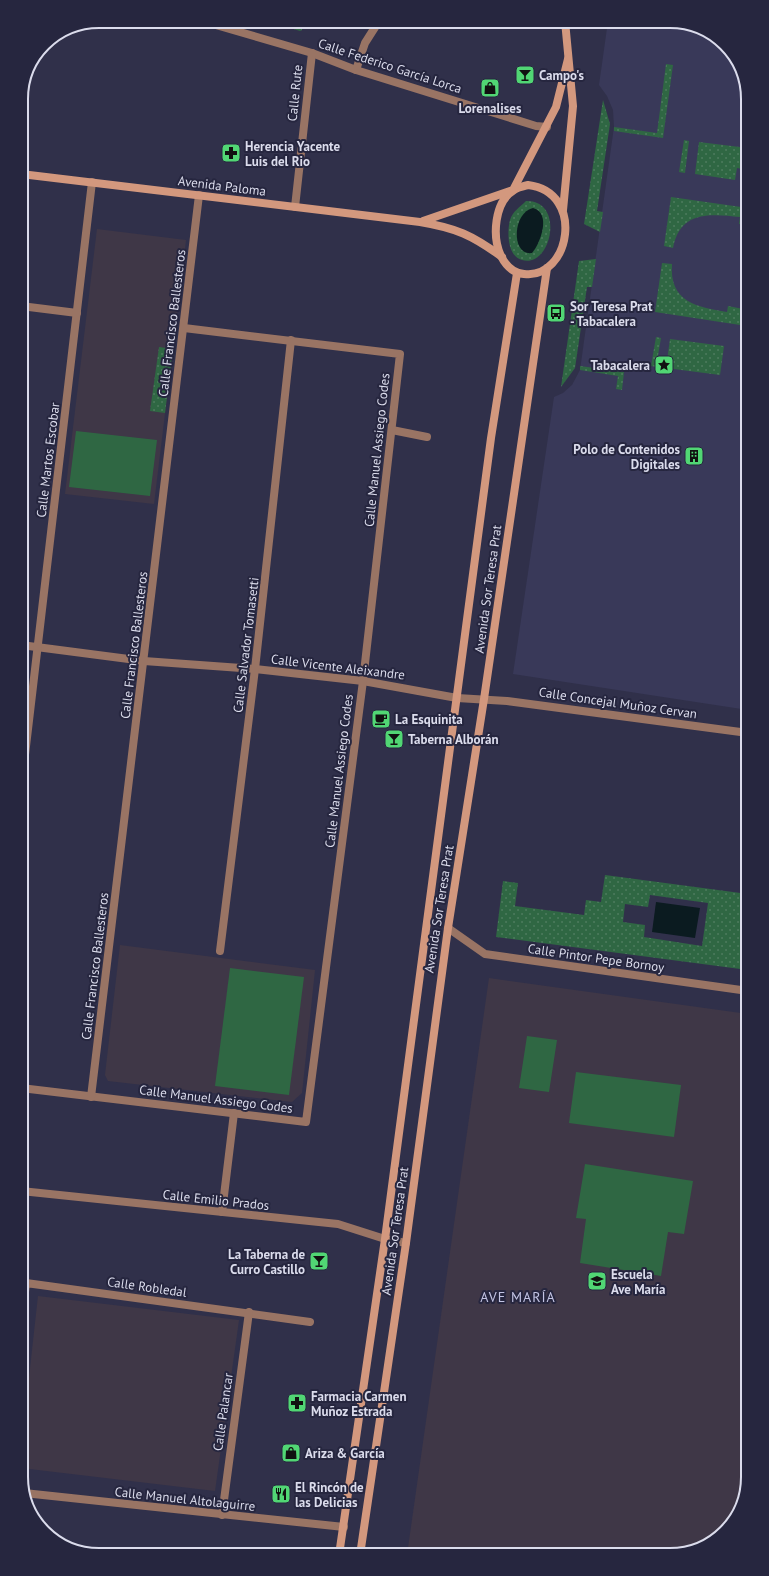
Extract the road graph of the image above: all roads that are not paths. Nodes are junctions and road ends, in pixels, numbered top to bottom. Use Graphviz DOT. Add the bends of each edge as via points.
graph roads {
  1 [pos="227,28"];
  2 [pos="375,28"];
  3 [pos="566,28"];
  4 [pos="312,54"];
  5 [pos="568,59"];
  6 [pos="356,70"];
  7 [pos="548,127"];
  8 [pos="28,175"];
  9 [pos="92,182"];
  10 [pos="513,190"];
  11 [pos="199,195"];
  12 [pos="295,207"];
  13 [pos="563,210"];
  14 [pos="420,222"];
  15 [pos="502,257"];
  16 [pos="547,268"];
  17 [pos="517,273"];
  18 [pos="28,307"];
  19 [pos="77,313"];
  20 [pos="184,328"];
  21 [pos="291,340"];
  22 [pos="392,430"];
  23 [pos="427,437"];
  24 [pos="28,645"];
  25 [pos="39,646"];
  26 [pos="144,661"];
  27 [pos="255,669"];
  28 [pos="363,681"];
  29 [pos="457,698"];
  30 [pos="484,699"];
  31 [pos="741,732"];
  32 [pos="28,733"];
  33 [pos="448,928"];
  34 [pos="220,951"];
  35 [pos="741,990"];
  36 [pos="28,1089"];
  37 [pos="91,1097"];
  38 [pos="234,1113"];
  39 [pos="28,1192"];
  40 [pos="222,1212"];
  41 [pos="385,1239"];
  42 [pos="406,1243"];
  43 [pos="28,1283"];
  44 [pos="249,1312"];
  45 [pos="310,1322"];
  46 [pos="30,1494"];
  47 [pos="222,1515"];
  48 [pos="344,1527"];
  49 [pos="340,1548"];
  50 [pos="361,1548"];
  1 -- 4 [label="street, Calle Federico García Lorca"];
  2 -- 6 [label="street"];
  3 -- 5 [label="main road"];
  4 -- 6 [label="street, Calle Federico García Lorca"];
  4 -- 12 [label="street, Calle Rute"];
  5 -- 7 [label="main road" via="556,107"];
  5 -- 13 [label="main road" via="573,106"];
  6 -- 7 [label="street, Calle Federico García Lorca" via="536,126"];
  7 -- 10 [label="main road"];
  8 -- 9 [label="main road, Avenida Paloma"];
  9 -- 11 [label="main road, Avenida Paloma"];
  9 -- 19 [label="street, Calle Martos Escobar"];
  10 -- 13 [label="main road" via="528,184 540,186 558,200"];
  10 -- 14 [label="main road, Avenida Paloma"];
  10 -- 15 [label="main road" via="502,204 494,232"];
  11 -- 12 [label="main road, Avenida Paloma"];
  11 -- 20 [label="street, Calle Francisco Ballesteros"];
  12 -- 14 [label="main road, Avenida Paloma"];
  13 -- 16 [label="main road" via="566,227 563,241 556,260"];
  14 -- 15 [label="main road, Avenida Paloma" via="449,227 471,236"];
  15 -- 17 [label="main road"];
  16 -- 17 [label="main road" via="533,275"];
  16 -- 30 [label="main road, Avenida Sor Teresa Prat"];
  17 -- 29 [label="main road, Avenida Sor Teresa Prat" via="491,438"];
  18 -- 19 [label="street"];
  19 -- 25 [label="street, Calle Martos Escobar"];
  20 -- 21 [label="street, Calle Manuel Assiego Codes"];
  20 -- 26 [label="street, Calle Francisco Ballesteros"];
  21 -- 22 [label="street, Calle Manuel Assiego Codes" via="400,354"];
  21 -- 27 [label="street, Calle Salvador Tomasetti"];
  22 -- 23 [label="street"];
  22 -- 28 [label="street, Calle Manuel Assiego Codes"];
  24 -- 25 [label="street, Calle Vicente Aleixandre"];
  25 -- 26 [label="street, Calle Vicente Aleixandre"];
  25 -- 32 [label="street, Calle Martos Escobar"];
  26 -- 27 [label="street, Calle Vicente Aleixandre"];
  26 -- 37 [label="street, Calle Francisco Ballesteros"];
  27 -- 28 [label="street, Calle Vicente Aleixandre"];
  27 -- 34 [label="street, Calle Salvador Tomasetti"];
  28 -- 29 [label="street, Calle Vicente Aleixandre"];
  28 -- 38 [label="street, Calle Manuel Assiego Codes" via="306,1122"];
  29 -- 30 [label="street, Calle Vicente Aleixandre"];
  29 -- 41 [label="main road, Avenida Sor Teresa Prat"];
  30 -- 31 [label="street, Calle Concejal Muñoz Cervan"];
  30 -- 33 [label="main road, Avenida Sor Teresa Prat"];
  33 -- 35 [label="street, Calle Pintor Pepe Bornoy" via="485,954"];
  33 -- 42 [label="main road, Avenida Sor Teresa Prat"];
  36 -- 37 [label="street, Calle Manuel Assiego Codes"];
  37 -- 38 [label="street, Calle Manuel Assiego Codes"];
  38 -- 40 [label="street"];
  39 -- 40 [label="street, Calle Emilio Prados"];
  40 -- 41 [label="street, Calle Emilio Prados" via="338,1224"];
  41 -- 42 [label="street, Calle Emilio Prados"];
  41 -- 48 [label="main road, Avenida Sor Teresa Prat"];
  42 -- 50 [label="main road, Avenida Sor Teresa Prat"];
  43 -- 44 [label="street, Calle Robledal"];
  44 -- 45 [label="street, Calle Robledal"];
  44 -- 47 [label="street, Calle Palancar"];
  46 -- 47 [label="street, Calle Manuel Altolaguirre"];
  47 -- 48 [label="street, Calle Manuel Altolaguirre"];
  48 -- 49 [label="main road, Avenida Sor Teresa Prat"];
}
